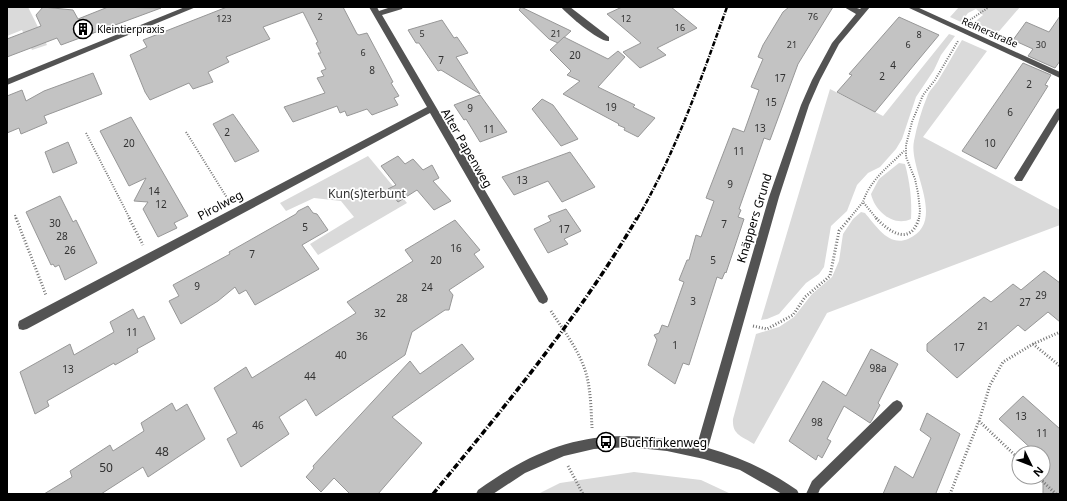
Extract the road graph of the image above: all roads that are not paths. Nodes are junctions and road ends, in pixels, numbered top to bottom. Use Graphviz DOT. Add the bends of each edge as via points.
graph roads {
  1 [pos="192,7"];
  2 [pos="399,7"];
  3 [pos="564,7"];
  4 [pos="848,7"];
  5 [pos="911,7"];
  6 [pos="864,10"];
  7 [pos="375,11"];
  8 [pos="606,39"];
  9 [pos="1060,75"];
  10 [pos="7,82"];
  11 [pos="431,109"];
  12 [pos="1060,111"];
  13 [pos="1019,178"];
  14 [pos="543,299"];
  15 [pos="22,325"];
  16 [pos="897,406"];
  17 [pos="701,452"];
  18 [pos="482,494"];
  19 [pos="793,494"];
  20 [pos="812,494"];
  1 -- 10 [label="street"];
  2 -- 7 [label="street"];
  3 -- 8 [label="street"];
  4 -- 6 [label="street"];
  5 -- 9 [label="street, Reiherstraße"];
  6 -- 17 [label="street, Knäppers Grund" via="836,43 805,105 774,197"];
  7 -- 11 [label="street, Alter Papenweg"];
  11 -- 14 [label="street, Alter Papenweg"];
  11 -- 15 [label="street, Pirolweg"];
  12 -- 13 [label="street"];
  16 -- 20 [label="street" via="816,485"];
  17 -- 18 [label="street" via="639,442 593,443 560,451 505,477"];
  17 -- 19 [label="street" via="738,463"];
}
